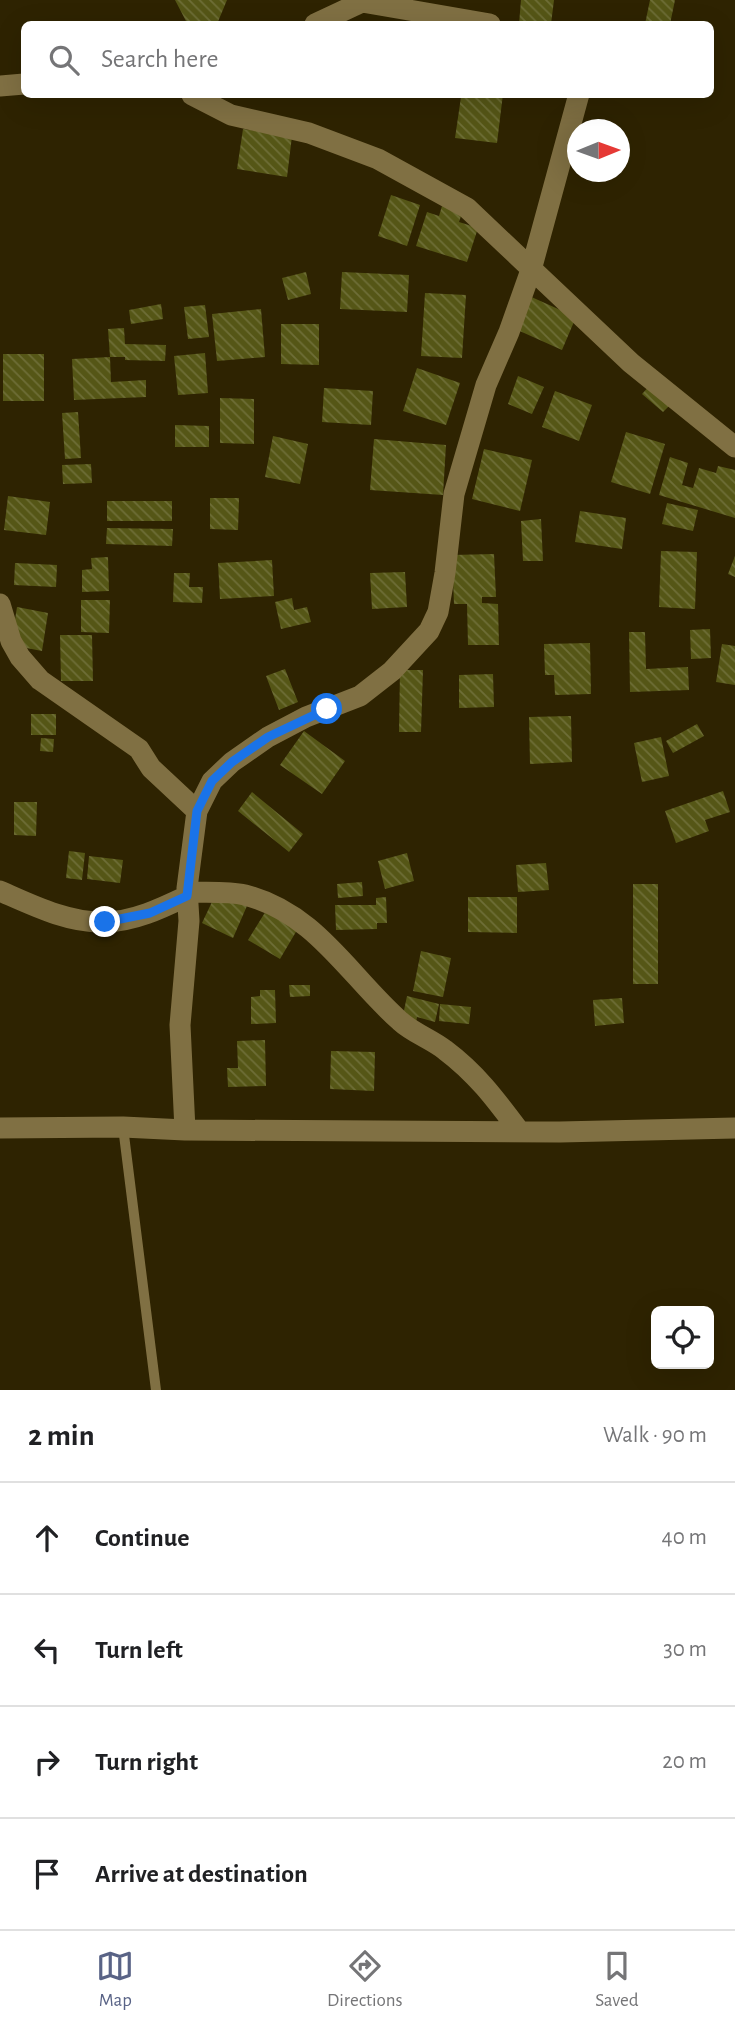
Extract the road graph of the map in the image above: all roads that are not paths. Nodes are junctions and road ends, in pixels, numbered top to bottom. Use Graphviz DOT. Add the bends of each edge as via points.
graph roads {
  1 [pos="367,1"];
  2 [pos="322,21"];
  3 [pos="464,21"];
  4 [pos="21,84"];
  5 [pos="0,86"];
  6 [pos="199,98"];
  7 [pos="578,98"];
  8 [pos="531,270"];
  9 [pos="735,447"];
  10 [pos="0,604"];
  11 [pos="197,811"];
  12 [pos="0,891"];
  13 [pos="187,894"];
  14 [pos="123,1127"];
  15 [pos="0,1128"];
  16 [pos="735,1128"];
  17 [pos="185,1130"];
  18 [pos="520,1132"];
  19 [pos="156,1390"];
  1 -- 2 [label="street"];
  1 -- 3 [label="street"];
  4 -- 5 [label="street"];
  6 -- 8 [label="street" via="231,115 309,133 378,159 467,208"];
  7 -- 8 [label="street"];
  8 -- 9 [label="street" via="631,363"];
  8 -- 11 [label="street" via="486,385 454,494 438,612 429,631 393,671 360,696 306,717 232,762 212,781"];
  10 -- 11 [label="street" via="11,641 40,680 138,749 151,768"];
  11 -- 13 [label="street"];
  12 -- 13 [label="street" via="61,917 105,922 150,913"];
  13 -- 17 [label="street" via="180,1025"];
  13 -- 18 [label="street" via="243,895 299,919 326,941 401,1023 444,1049 485,1085"];
  14 -- 15 [label="street"];
  14 -- 17 [label="street"];
  14 -- 19 [label="lane"];
  16 -- 18 [label="street"];
  17 -- 18 [label="street"];
}
